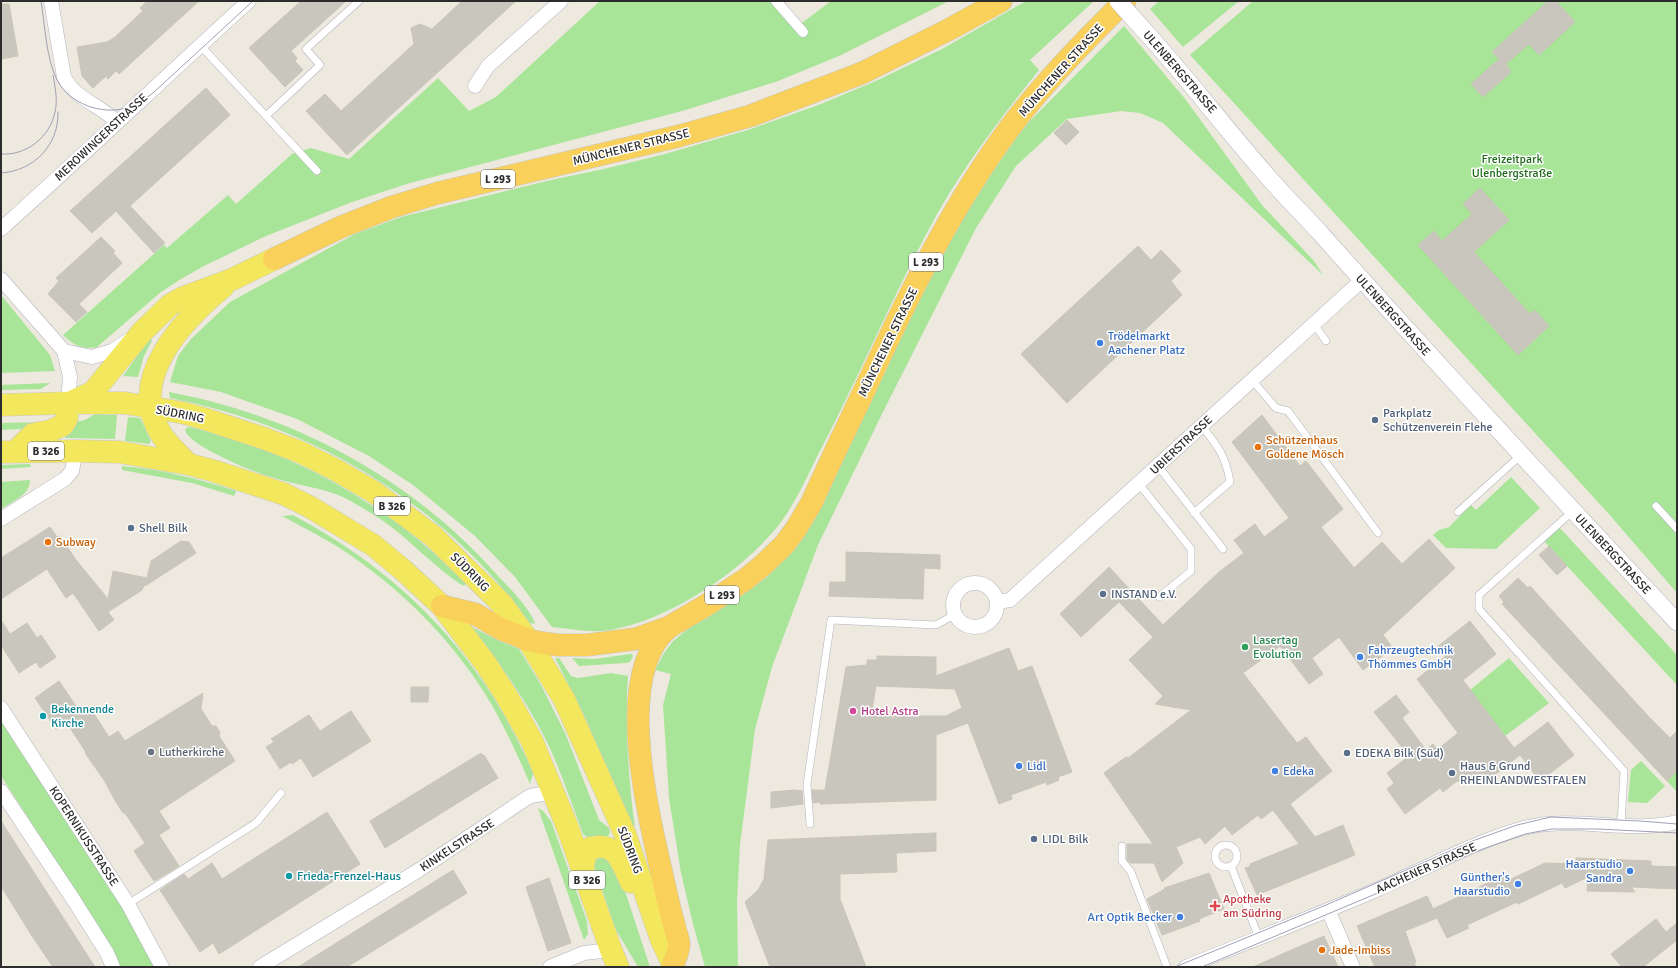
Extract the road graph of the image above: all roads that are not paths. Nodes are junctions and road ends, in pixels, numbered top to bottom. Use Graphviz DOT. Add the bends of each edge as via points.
graph roads {
  1 [pos="51,1"];
  2 [pos="249,1"];
  3 [pos="360,1"];
  4 [pos="561,1"];
  5 [pos="776,1"];
  6 [pos="1001,1"];
  7 [pos="1118,1"];
  8 [pos="1124,1"];
  9 [pos="803,32"];
  10 [pos="200,45"];
  11 [pos="475,86"];
  12 [pos="267,115"];
  13 [pos="117,122"];
  14 [pos="316,171"];
  15 [pos="1,229"];
  16 [pos="274,259"];
  17 [pos="1,279"];
  18 [pos="233,279"];
  19 [pos="1361,281"];
  20 [pos="1314,324"];
  21 [pos="142,332"];
  22 [pos="1326,341"];
  23 [pos="64,351"];
  24 [pos="1252,380"];
  25 [pos="68,403"];
  26 [pos="6,406"];
  27 [pos="151,408"];
  28 [pos="1202,425"];
  29 [pos="76,451"];
  30 [pos="8,452"];
  31 [pos="1521,455"];
  32 [pos="188,464"];
  33 [pos="1158,466"];
  34 [pos="1139,484"];
  35 [pos="1656,506"];
  36 [pos="1573,511"];
  37 [pos="1194,512"];
  38 [pos="1458,512"];
  39 [pos="1,519"];
  40 [pos="1677,528"];
  41 [pos="1378,533"];
  42 [pos="1223,549"];
  43 [pos="1159,598"];
  44 [pos="997,602"];
  45 [pos="442,606"];
  46 [pos="954,615"];
  47 [pos="1677,622"];
  48 [pos="669,626"];
  49 [pos="528,640"];
  50 [pos="1,708"];
  51 [pos="1,791"];
  52 [pos="281,794"];
  53 [pos="554,794"];
  54 [pos="1677,822"];
  55 [pos="810,824"];
  56 [pos="1621,825"];
  57 [pos="1122,846"];
  58 [pos="1231,866"];
  59 [pos="583,870"];
  60 [pos="128,904"];
  61 [pos="1328,910"];
  62 [pos="1259,938"];
  63 [pos="661,939"];
  64 [pos="614,958"];
  65 [pos="673,966"];
  66 [pos="113,967"];
  67 [pos="162,967"];
  68 [pos="260,967"];
  69 [pos="550,967"];
  70 [pos="1168,967"];
  71 [pos="1186,967"];
  72 [pos="1353,967"];
  1 -- 13 [label="street" via="64,77 68,85 75,93 104,110"];
  2 -- 10 [label="street, MEROWINGERSTRASSE"];
  3 -- 12 [label="lane" via="306,49 320,66"];
  4 -- 11 [label="street" via="488,66"];
  5 -- 9 [label="street"];
  6 -- 16 [label="highway, MÜNCHENER STRASSE / L 293" via="862,72 750,116 679,136 438,193 392,207"];
  7 -- 19 [label="street, ULENBERGSTRASSE, bridge" via="1175,64 1276,187"];
  8 -- 48 [label="highway, MÜNCHENER STRASSE / L 293" via="1048,82 1009,129 942,231 812,502 796,529 776,554 746,579"];
  10 -- 12 [label="lane"];
  10 -- 13 [label="street, MEROWINGERSTRASSE"];
  12 -- 14 [label="lane"];
  13 -- 15 [label="street, MEROWINGERSTRASSE"];
  16 -- 18 [label="main road, B 326"];
  17 -- 23 [label="street"];
  18 -- 21 [label="main road, B 326" via="182,298 170,305"];
  18 -- 27 [label="main road, B 326" via="183,325 161,354 152,384"];
  19 -- 20 [label="street, UBIERSTRASSE"];
  19 -- 31 [label="street, ULENBERGSTRASSE"];
  20 -- 22 [label="lane"];
  20 -- 24 [label="street, UBIERSTRASSE"];
  21 -- 23 [label="street" via="112,351 92,357"];
  21 -- 25 [label="main road, B 326" via="93,392"];
  23 -- 25 [label="street" via="70,377"];
  24 -- 28 [label="street, UBIERSTRASSE"];
  24 -- 41 [label="lane" via="1276,408 1288,411"];
  25 -- 26 [label="main road, SÜDRING / B 326"];
  25 -- 27 [label="main road, SÜDRING / B 326" via="125,403"];
  25 -- 30 [label="main road" via="67,418 63,425 50,431 33,434"];
  27 -- 32 [label="main road" via="161,435"];
  27 -- 49 [label="main road, SÜDRING / B 326" via="191,415 263,438 306,455 374,492 433,536 469,569 502,604"];
  28 -- 33 [label="street, UBIERSTRASSE"];
  28 -- 37 [label="lane" via="1219,447 1228,466 1230,482"];
  29 -- 30 [label="main road, B 326"];
  29 -- 32 [label="main road, B 326" via="119,452"];
  29 -- 39 [label="street" via="72,471 66,478"];
  31 -- 36 [label="street, ULENBERGSTRASSE"];
  31 -- 38 [label="lane"];
  32 -- 45 [label="main road, B 326" via="284,494 310,507 372,546 402,569"];
  33 -- 34 [label="street, UBIERSTRASSE"];
  33 -- 37 [label="lane"];
  34 -- 43 [label="lane" via="1191,549 1191,571"];
  34 -- 44 [label="street, UBIERSTRASSE" via="1010,600"];
  35 -- 40 [label="lane"];
  36 -- 47 [label="street, ULENBERGSTRASSE"];
  36 -- 56 [label="lane" via="1479,595 1479,609 1624,771"];
  37 -- 42 [label="lane"];
  44 -- 46 [label="street" via="994,616 984,626 977,628 964,625"];
  44 -- 46 [label="street" via="991,590 979,583 965,585 955,594"];
  45 -- 49 [label="highway" via="475,614"];
  45 -- 53 [label="main road, B 326" via="506,695 532,741"];
  46 -- 55 [label="lane" via="936,625 832,620 807,784"];
  48 -- 49 [label="highway" via="634,639 604,644 558,645"];
  48 -- 65 [label="highway" via="654,643 648,657 640,687 638,724 644,789 679,946"];
  49 -- 63 [label="main road, SÜDRING / B 326" via="564,699 625,834"];
  50 -- 60 [label="street, KOPERNIKUSSTRASSE"];
  51 -- 66 [label="street" via="73,899"];
  52 -- 60 [label="lane" via="256,823"];
  53 -- 59 [label="main road, B 326"];
  53 -- 68 [label="street, KINKELSTRASSE" via="530,796 420,870"];
  54 -- 56 [label="street, AACHENER STRASSE" via="1654,827"];
  56 -- 61 [label="street, AACHENER STRASSE" via="1552,823 1523,829 1465,850"];
  57 -- 70 [label="lane" via="1122,861 1131,872"];
  58 -- 62 [label="lane"];
  59 -- 63 [label="main road" via="584,859 590,848 604,846 613,851 622,863"];
  59 -- 64 [label="main road, B 326"];
  60 -- 67 [label="street, KOPERNIKUSSTRASSE"];
  61 -- 62 [label="street, AACHENER STRASSE"];
  61 -- 72 [label="street"];
  62 -- 71 [label="street, AACHENER STRASSE"];
  63 -- 65 [label="main road, SÜDRING / B 326"];
  64 -- 69 [label="street" via="584,952"];
}
